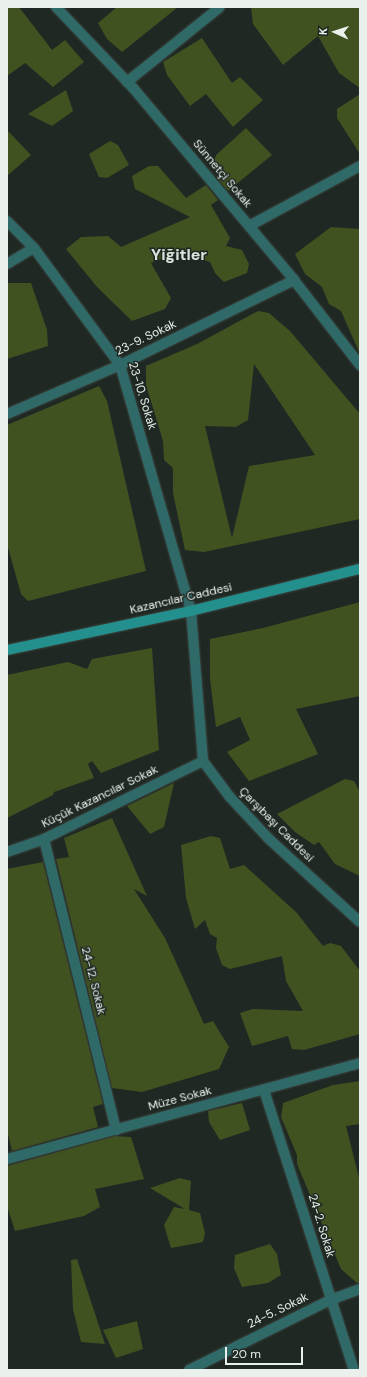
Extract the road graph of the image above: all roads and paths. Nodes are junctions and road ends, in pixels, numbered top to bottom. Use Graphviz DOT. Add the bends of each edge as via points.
graph roads {
  1 [pos="56,7"];
  2 [pos="217,8"];
  3 [pos="127,82"];
  4 [pos="360,166"];
  5 [pos="7,221"];
  6 [pos="249,226"];
  7 [pos="34,248"];
  8 [pos="7,264"];
  9 [pos="294,280"];
  10 [pos="120,365"];
  11 [pos="360,366"];
  12 [pos="7,414"];
  13 [pos="360,569"];
  14 [pos="191,611"];
  15 [pos="7,650"];
  16 [pos="203,761"];
  17 [pos="44,839"];
  18 [pos="7,852"];
  19 [pos="360,922"];
  20 [pos="360,1063"];
  21 [pos="264,1090"];
  22 [pos="116,1130"];
  23 [pos="7,1159"];
  24 [pos="360,1289"];
  25 [pos="330,1300"];
  26 [pos="189,1370"];
  27 [pos="354,1370"];
  1 -- 3 [label="street, Sünnetçi Sokak"];
  2 -- 3 [label="street"];
  3 -- 6 [label="street, Sünnetçi Sokak"];
  4 -- 6 [label="street"];
  5 -- 7 [label="street, 23-10. Sokak"];
  6 -- 9 [label="street, Sünnetçi Sokak"];
  7 -- 8 [label="street"];
  7 -- 10 [label="street, 23-10. Sokak"];
  9 -- 10 [label="street, 23-9. Sokak"];
  9 -- 11 [label="street, Sünnetçi Sokak"];
  10 -- 12 [label="street, 23-9. Sokak"];
  10 -- 14 [label="street, 23-10. Sokak"];
  13 -- 14 [label="main road, Kazancılar Caddesi"];
  14 -- 15 [label="main road, Kazancılar Caddesi"];
  14 -- 16 [label="street"];
  16 -- 17 [label="street, Küçük Kazancılar Sokak"];
  16 -- 19 [label="street, Çarşıbaşı Caddesi" via="229,796 269,839"];
  17 -- 18 [label="street, Küçük Kazancılar Sokak"];
  17 -- 22 [label="street, 24-12. Sokak"];
  20 -- 21 [label="street, Müze Sokak"];
  21 -- 22 [label="street, Müze Sokak"];
  21 -- 25 [label="street, 24-2. Sokak"];
  22 -- 23 [label="street, Müze Sokak"];
  24 -- 25 [label="street, 24-5. Sokak"];
  25 -- 26 [label="street, 24-5. Sokak"];
  25 -- 27 [label="street, 24-2. Sokak"];
}
